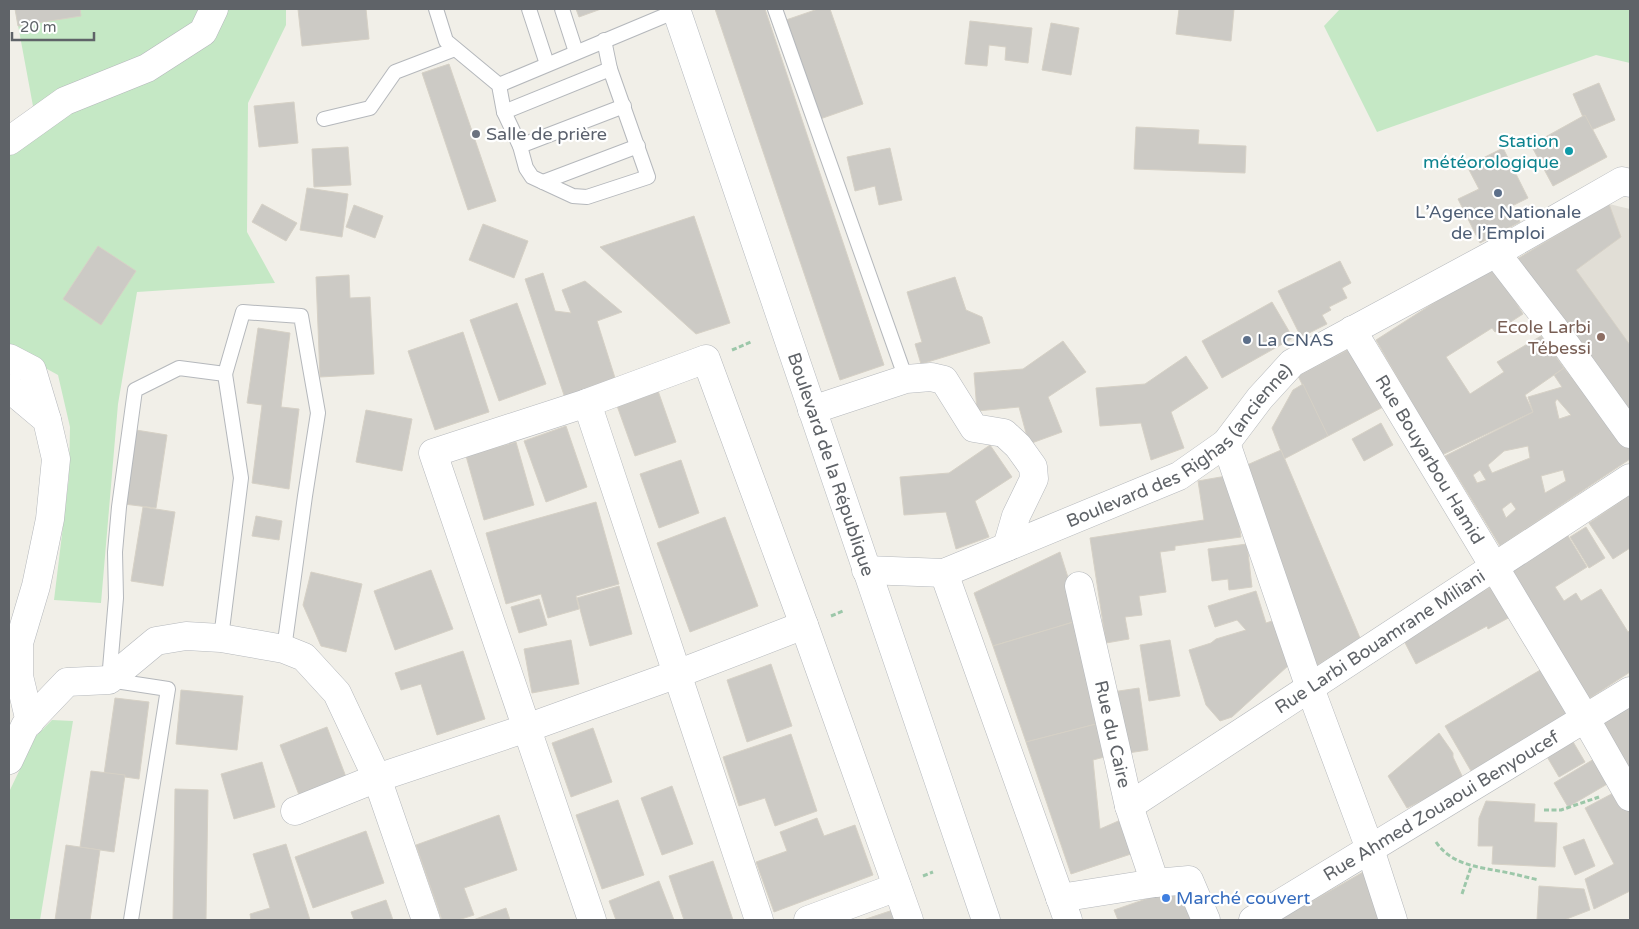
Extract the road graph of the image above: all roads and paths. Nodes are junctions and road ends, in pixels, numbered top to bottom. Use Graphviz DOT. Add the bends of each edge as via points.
graph roads {
  1 [pos="214,9"];
  2 [pos="436,9"];
  3 [pos="529,9"];
  4 [pos="562,9"];
  5 [pos="775,9"];
  6 [pos="676,10"];
  7 [pos="604,40"];
  8 [pos="455,49"];
  9 [pos="576,52"];
  10 [pos="547,64"];
  11 [pos="610,69"];
  12 [pos="498,85"];
  13 [pos="624,106"];
  14 [pos="504,112"];
  15 [pos="324,119"];
  16 [pos="9,141"];
  17 [pos="520,146"];
  18 [pos="638,146"];
  19 [pos="543,182"];
  20 [pos="1630,183"];
  21 [pos="1496,253"];
  22 [pos="1352,330"];
  23 [pos="9,358"];
  24 [pos="225,374"];
  25 [pos="906,379"];
  26 [pos="9,388"];
  27 [pos="587,403"];
  28 [pos="812,410"];
  29 [pos="47,420"];
  30 [pos="1630,434"];
  31 [pos="1226,443"];
  32 [pos="1630,478"];
  33 [pos="1007,547"];
  34 [pos="1495,567"];
  35 [pos="866,570"];
  36 [pos="944,573"];
  37 [pos="1079,586"];
  38 [pos="804,625"];
  39 [pos="221,638"];
  40 [pos="284,649"];
  41 [pos="677,674"];
  42 [pos="109,680"];
  43 [pos="1310,688"];
  44 [pos="1630,691"];
  45 [pos="1585,718"];
  46 [pos="30,722"];
  47 [pos="527,728"];
  48 [pos="9,760"];
  49 [pos="377,778"];
  50 [pos="1626,790"];
  51 [pos="1129,806"];
  52 [pos="1544,810"];
  53 [pos="295,811"];
  54 [pos="1423,817"];
  55 [pos="1370,849"];
  56 [pos="1471,867"];
  57 [pos="1539,880"];
  58 [pos="1155,883"];
  59 [pos="897,887"];
  60 [pos="1462,894"];
  61 [pos="1064,909"];
  62 [pos="131,920"];
  63 [pos="426,920"];
  64 [pos="592,920"];
  65 [pos="759,920"];
  66 [pos="808,920"];
  67 [pos="909,920"];
  68 [pos="986,920"];
  69 [pos="1206,920"];
  70 [pos="1253,920"];
  71 [pos="1393,920"];
  1 -- 16 [label="street" via="203,32 147,68 65,101"];
  2 -- 8 [label="lane" via="446,41"];
  3 -- 10 [label="lane"];
  4 -- 9 [label="lane"];
  5 -- 25 [label="lane"];
  6 -- 7 [label="lane"];
  6 -- 28 [label="street, Boulevard de la République"];
  7 -- 9 [label="lane"];
  7 -- 11 [label="lane"];
  8 -- 12 [label="lane"];
  8 -- 15 [label="lane" via="394,72 370,108"];
  9 -- 10 [label="lane"];
  10 -- 12 [label="lane"];
  11 -- 13 [label="lane"];
  11 -- 14 [label="lane"];
  12 -- 14 [label="lane"];
  13 -- 17 [label="lane"];
  13 -- 18 [label="lane"];
  14 -- 17 [label="lane"];
  17 -- 19 [label="lane" via="526,168 532,177"];
  18 -- 19 [label="lane"];
  18 -- 19 [label="lane" via="648,177 587,197 573,196"];
  20 -- 21 [label="street, Boulevard des Righas (ancienne)" via="1622,181"];
  21 -- 22 [label="street, Boulevard des Righas (ancienne)"];
  21 -- 30 [label="street"];
  22 -- 31 [label="street, Boulevard des Righas (ancienne)" via="1292,363"];
  22 -- 34 [label="street, Rue Bouyarbou Hamid"];
  23 -- 29 [label="street" via="32,370"];
  24 -- 39 [label="lane" via="242,478"];
  24 -- 40 [label="lane" via="243,312 301,316 318,413"];
  24 -- 42 [label="lane" via="179,368 135,390 119,507"];
  25 -- 28 [label="street"];
  25 -- 33 [label="street" via="931,376 944,380 974,428 1004,433 1033,467 1034,479 1016,516"];
  26 -- 29 [label="street"];
  27 -- 38 [label="street" via="706,359"];
  27 -- 41 [label="street"];
  27 -- 47 [label="street" via="433,453"];
  28 -- 35 [label="street, Boulevard de la République"];
  29 -- 46 [label="street" via="56,459 50,519 36,586 19,643 18,676"];
  31 -- 33 [label="street, Boulevard des Righas (ancienne)" via="1179,476"];
  31 -- 43 [label="street"];
  32 -- 34 [label="street, Rue Larbi Bouamrane Miliani"];
  33 -- 36 [label="street, Boulevard des Righas (ancienne)"];
  34 -- 43 [label="street, Rue Larbi Bouamrane Miliani"];
  34 -- 45 [label="street, Rue Bouyarbou Hamid"];
  35 -- 36 [label="street, Boulevard des Righas (ancienne)"];
  35 -- 68 [label="street, Boulevard de la République"];
  36 -- 61 [label="street"];
  37 -- 51 [label="street, Rue du Caire"];
  38 -- 41 [label="street"];
  38 -- 59 [label="street"];
  39 -- 40 [label="street"];
  39 -- 42 [label="street" via="186,636 156,641"];
  40 -- 49 [label="street" via="304,657 337,693"];
  41 -- 47 [label="street"];
  41 -- 65 [label="street"];
  42 -- 46 [label="street" via="67,682"];
  42 -- 62 [label="lane" via="168,689"];
  43 -- 51 [label="street, Rue Larbi Bouamrane Miliani"];
  43 -- 55 [label="street"];
  44 -- 45 [label="street, Rue Ahmed Zouaoui Benyoucef"];
  45 -- 50 [label="street, Rue Bouyarbou Hamid"];
  45 -- 54 [label="street, Rue Ahmed Zouaoui Benyoucef"];
  46 -- 48 [label="street"];
  47 -- 49 [label="street"];
  47 -- 64 [label="street"];
  49 -- 53 [label="street"];
  49 -- 63 [label="street"];
  50 -- 52 [label="path" via="1561,810"];
  51 -- 58 [label="street, Rue du Caire"];
  54 -- 55 [label="street, Rue Ahmed Zouaoui Benyoucef"];
  54 -- 56 [label="path" via="1437,844"];
  55 -- 70 [label="street, Rue Ahmed Zouaoui Benyoucef"];
  55 -- 71 [label="street"];
  56 -- 57 [label="path"];
  56 -- 60 [label="path"];
  58 -- 61 [label="street"];
  58 -- 69 [label="street" via="1189,880"];
  59 -- 66 [label="street"];
  59 -- 67 [label="street"];
}
